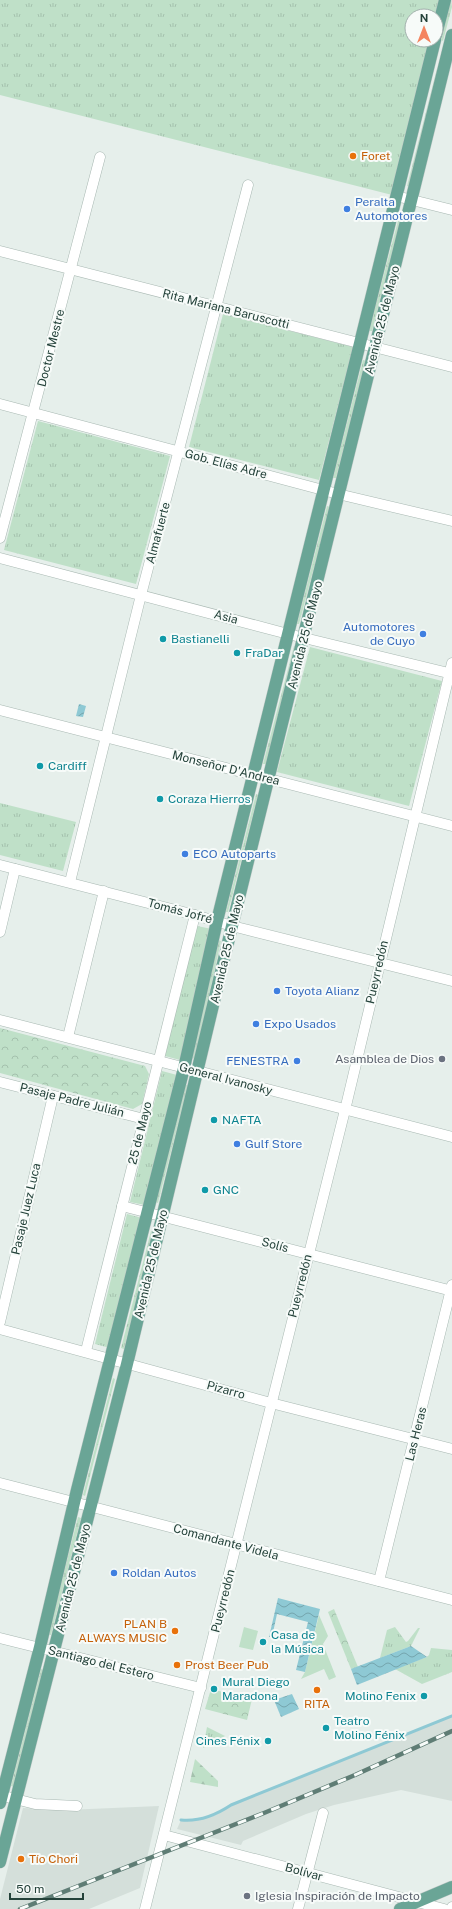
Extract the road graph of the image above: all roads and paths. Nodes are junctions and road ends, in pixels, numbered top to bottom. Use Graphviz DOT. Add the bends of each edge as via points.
graph roads {
  1 [pos="452,35"];
  2 [pos="433,48"];
  3 [pos="432,53"];
  4 [pos="449,57"];
  5 [pos="100,157"];
  6 [pos="248,184"];
  7 [pos="396,196"];
  8 [pos="412,200"];
  9 [pos="452,210"];
  10 [pos="0,251"];
  11 [pos="71,269"];
  12 [pos="217,306"];
  13 [pos="360,343"];
  14 [pos="376,347"];
  15 [pos="452,367"];
  16 [pos="0,404"];
  17 [pos="34,413"];
  18 [pos="180,452"];
  19 [pos="324,490"];
  20 [pos="338,494"];
  21 [pos="452,521"];
  22 [pos="0,538"];
  23 [pos="0,558"];
  24 [pos="141,595"];
  25 [pos="288,634"];
  26 [pos="304,638"];
  27 [pos="452,663"];
  28 [pos="451,674"];
  29 [pos="0,710"];
  30 [pos="105,738"];
  31 [pos="253,775"];
  32 [pos="269,779"];
  33 [pos="415,817"];
  34 [pos="452,826"];
  35 [pos="0,865"];
  36 [pos="15,869"];
  37 [pos="70,882"];
  38 [pos="104,891"];
  39 [pos="195,915"];
  40 [pos="217,921"];
  41 [pos="232,926"];
  42 [pos="0,932"];
  43 [pos="379,963"];
  44 [pos="452,981"];
  45 [pos="0,1020"];
  46 [pos="68,1038"];
  47 [pos="158,1061"];
  48 [pos="184,1068"];
  49 [pos="198,1071"];
  50 [pos="0,1082"];
  51 [pos="53,1096"];
  52 [pos="345,1110"];
  53 [pos="144,1119"];
  54 [pos="452,1138"];
  55 [pos="122,1206"];
  56 [pos="148,1212"];
  57 [pos="162,1216"];
  58 [pos="308,1254"];
  59 [pos="452,1289"];
  60 [pos="0,1322"];
  61 [pos="0,1329"];
  62 [pos="86,1351"];
  63 [pos="111,1359"];
  64 [pos="127,1364"];
  65 [pos="271,1403"];
  66 [pos="415,1440"];
  67 [pos="452,1449"];
  68 [pos="0,1483"];
  69 [pos="74,1502"];
  70 [pos="91,1506"];
  71 [pos="237,1545"];
  72 [pos="379,1581"];
  73 [pos="452,1600"];
  74 [pos="0,1638"];
  75 [pos="40,1647"];
  76 [pos="54,1651"];
  77 [pos="201,1688"];
  78 [pos="1,1798"];
  79 [pos="16,1800"];
  80 [pos="77,1806"];
  81 [pos="323,1813"];
  82 [pos="164,1835"];
  83 [pos="0,1862"];
  84 [pos="307,1873"];
  85 [pos="452,1887"];
  86 [pos="417,1902"];
  87 [pos="145,1909"];
  88 [pos="298,1909"];
  89 [pos="400,1909"];
  90 [pos="444,1909"];
  1 -- 4 [label="main road, Avenida 25 de Mayo"];
  2 -- 3 [label="main road, Avenida 25 de Mayo"];
  3 -- 4 [label="street"];
  3 -- 7 [label="main road, Avenida 25 de Mayo"];
  4 -- 8 [label="main road, Avenida 25 de Mayo"];
  5 -- 11 [label="street, Doctor Mestre"];
  6 -- 12 [label="street, Almafuerte"];
  7 -- 8 [label="street"];
  7 -- 13 [label="main road, Avenida 25 de Mayo"];
  8 -- 9 [label="street"];
  8 -- 14 [label="main road, Avenida 25 de Mayo"];
  10 -- 11 [label="street, Rita Mariana Baruscotti"];
  11 -- 12 [label="street, Rita Mariana Baruscotti"];
  11 -- 17 [label="street, Doctor Mestre"];
  12 -- 13 [label="street, Rita Mariana Baruscotti"];
  12 -- 18 [label="street, Almafuerte"];
  13 -- 14 [label="street, Rita Mariana Baruscotti"];
  13 -- 19 [label="main road, Avenida 25 de Mayo"];
  14 -- 15 [label="street, Rita Mariana Baruscotti"];
  14 -- 20 [label="main road, Avenida 25 de Mayo"];
  16 -- 17 [label="street, Gob. Elías Adre"];
  17 -- 18 [label="street, Gob. Elías Adre"];
  17 -- 22 [label="street, Doctor Mestre"];
  18 -- 19 [label="street, Gob. Elías Adre"];
  18 -- 24 [label="street, Almafuerte"];
  19 -- 20 [label="street, Gob. Elías Adre"];
  19 -- 25 [label="main road, Avenida 25 de Mayo"];
  20 -- 21 [label="street, Gob. Elías Adre"];
  20 -- 26 [label="main road, Avenida 25 de Mayo"];
  23 -- 24 [label="street, Asia"];
  24 -- 25 [label="street, Asia"];
  24 -- 30 [label="street, Almafuerte"];
  25 -- 26 [label="street, Asia"];
  25 -- 31 [label="main road, Avenida 25 de Mayo"];
  26 -- 28 [label="street, Asia"];
  26 -- 32 [label="main road, Avenida 25 de Mayo"];
  27 -- 28 [label="street, Pueyrredón"];
  28 -- 33 [label="street, Pueyrredón"];
  29 -- 30 [label="street, Monseñor D'Andrea"];
  30 -- 31 [label="street, Monseñor D'Andrea"];
  30 -- 37 [label="street, Almafuerte"];
  31 -- 32 [label="street, Monseñor D'Andrea"];
  31 -- 40 [label="main road, Avenida 25 de Mayo"];
  32 -- 33 [label="street, Monseñor D'Andrea"];
  32 -- 41 [label="main road, Avenida 25 de Mayo"];
  33 -- 34 [label="street, Monseñor D'Andrea"];
  33 -- 43 [label="street, Pueyrredón"];
  35 -- 36 [label="street, Tomás Jofré"];
  36 -- 37 [label="street, Tomás Jofré"];
  36 -- 42 [label="street"];
  37 -- 38 [label="street, Tomás Jofré"];
  38 -- 39 [label="street, Tomás Jofré"];
  38 -- 46 [label="street"];
  39 -- 40 [label="street, Tomás Jofré"];
  39 -- 47 [label="street, 25 de Mayo"];
  40 -- 41 [label="street, Tomás Jofré"];
  40 -- 48 [label="main road, Avenida 25 de Mayo"];
  41 -- 43 [label="street, Tomás Jofré"];
  41 -- 49 [label="main road, Avenida 25 de Mayo"];
  43 -- 44 [label="street, Tomás Jofré"];
  43 -- 52 [label="street, Pueyrredón"];
  45 -- 46 [label="street, General Ivanosky"];
  46 -- 47 [label="street, General Ivanosky"];
  47 -- 48 [label="street, General Ivanosky"];
  47 -- 53 [label="street, 25 de Mayo"];
  48 -- 49 [label="street, General Ivanosky"];
  48 -- 56 [label="main road, Avenida 25 de Mayo"];
  49 -- 52 [label="street, General Ivanosky"];
  49 -- 57 [label="main road, Avenida 25 de Mayo"];
  50 -- 51 [label="street, Pasaje Padre Julián"];
  51 -- 53 [label="street, Pasaje Padre Julián"];
  51 -- 60 [label="street, Pasaje Juez Luca"];
  52 -- 54 [label="street, General Ivanosky"];
  52 -- 58 [label="street, Pueyrredón"];
  53 -- 55 [label="street, 25 de Mayo"];
  55 -- 56 [label="street, Solís"];
  55 -- 62 [label="street, 25 de Mayo"];
  56 -- 57 [label="street, Solís"];
  56 -- 63 [label="main road, Avenida 25 de Mayo"];
  57 -- 58 [label="street, Solís"];
  57 -- 64 [label="main road, Avenida 25 de Mayo"];
  58 -- 59 [label="street, Solís"];
  58 -- 65 [label="street, Pueyrredón"];
  59 -- 66 [label="street, Las Heras"];
  61 -- 62 [label="street, Pizarro"];
  62 -- 63 [label="street, Pizarro"];
  63 -- 64 [label="street, Pizarro"];
  63 -- 69 [label="main road, Avenida 25 de Mayo"];
  64 -- 65 [label="street, Pizarro"];
  64 -- 70 [label="main road, Avenida 25 de Mayo"];
  65 -- 66 [label="street, Pizarro"];
  65 -- 71 [label="street, Pueyrredón"];
  66 -- 67 [label="street, Pizarro"];
  66 -- 72 [label="street, Las Heras"];
  68 -- 69 [label="street, Comandante Videla"];
  69 -- 70 [label="street, Comandante Videla"];
  69 -- 75 [label="main road, Avenida 25 de Mayo"];
  70 -- 71 [label="street, Comandante Videla"];
  70 -- 76 [label="main road, Avenida 25 de Mayo"];
  71 -- 72 [label="street, Comandante Videla"];
  71 -- 77 [label="street, Pueyrredón"];
  72 -- 73 [label="street, Comandante Videla"];
  74 -- 75 [label="street, Santiago del Estero"];
  75 -- 76 [label="street, Santiago del Estero"];
  75 -- 78 [label="main road, Avenida 25 de Mayo"];
  76 -- 77 [label="street, Santiago del Estero"];
  76 -- 79 [label="main road, Avenida 25 de Mayo"];
  77 -- 82 [label="street, Pueyrredón"];
  78 -- 79 [label="street"];
  79 -- 80 [label="street" via="35,1804"];
  79 -- 83 [label="main road, Avenida 25 de Mayo"];
  81 -- 84 [label="street"];
  82 -- 84 [label="street, Bolívar"];
  82 -- 87 [label="street, Pueyrredón"];
  84 -- 86 [label="street, Bolívar"];
  84 -- 88 [label="street"];
  85 -- 86 [label="main road"];
  86 -- 89 [label="main road"];
  86 -- 90 [label="street, Bolívar"];
}
